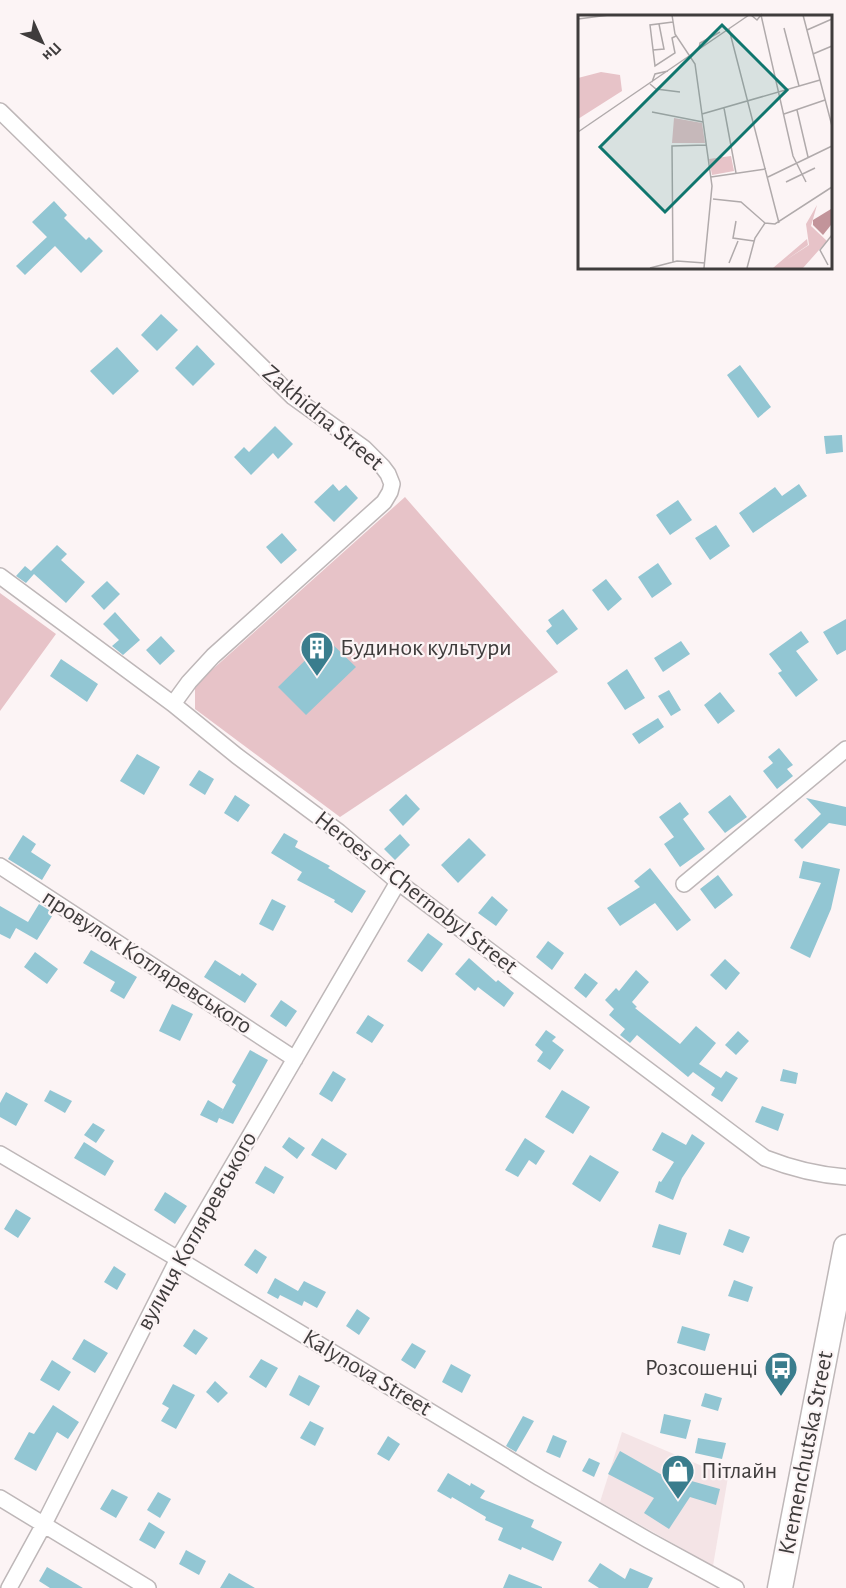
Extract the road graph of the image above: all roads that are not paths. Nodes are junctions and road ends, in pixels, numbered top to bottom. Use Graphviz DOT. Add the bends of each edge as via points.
graph roads {
  1 [pos="0,111"];
  2 [pos="0,576"];
  3 [pos="173,704"];
  4 [pos="846,749"];
  5 [pos="0,866"];
  6 [pos="398,882"];
  7 [pos="684,884"];
  8 [pos="295,1059"];
  9 [pos="0,1154"];
  10 [pos="846,1177"];
  11 [pos="846,1247"];
  12 [pos="178,1258"];
  13 [pos="0,1498"];
  14 [pos="43,1526"];
  15 [pos="9,1588"];
  16 [pos="148,1588"];
  17 [pos="736,1588"];
  18 [pos="780,1588"];
  1 -- 3 [label="street, Zakhidna Street" via="292,397 364,448 392,484 384,502 213,656"];
  2 -- 3 [label="street, Heroes of Chernobyl Street"];
  3 -- 6 [label="street, Heroes of Chernobyl Street"];
  4 -- 7 [label="street"];
  5 -- 8 [label="street, провулок Котляревського"];
  6 -- 8 [label="street, вулиця Котляревського"];
  6 -- 10 [label="street, Heroes of Chernobyl Street" via="765,1158 794,1169"];
  8 -- 12 [label="street, вулиця Котляревського"];
  9 -- 12 [label="street, Kalynova Street"];
  11 -- 18 [label="highway, Kremenchutska Street"];
  12 -- 14 [label="street, вулиця Котляревського"];
  12 -- 17 [label="street, Kalynova Street" via="540,1478"];
  13 -- 14 [label="street"];
  14 -- 15 [label="street, вулиця Котляревського"];
  14 -- 16 [label="street"];
}
